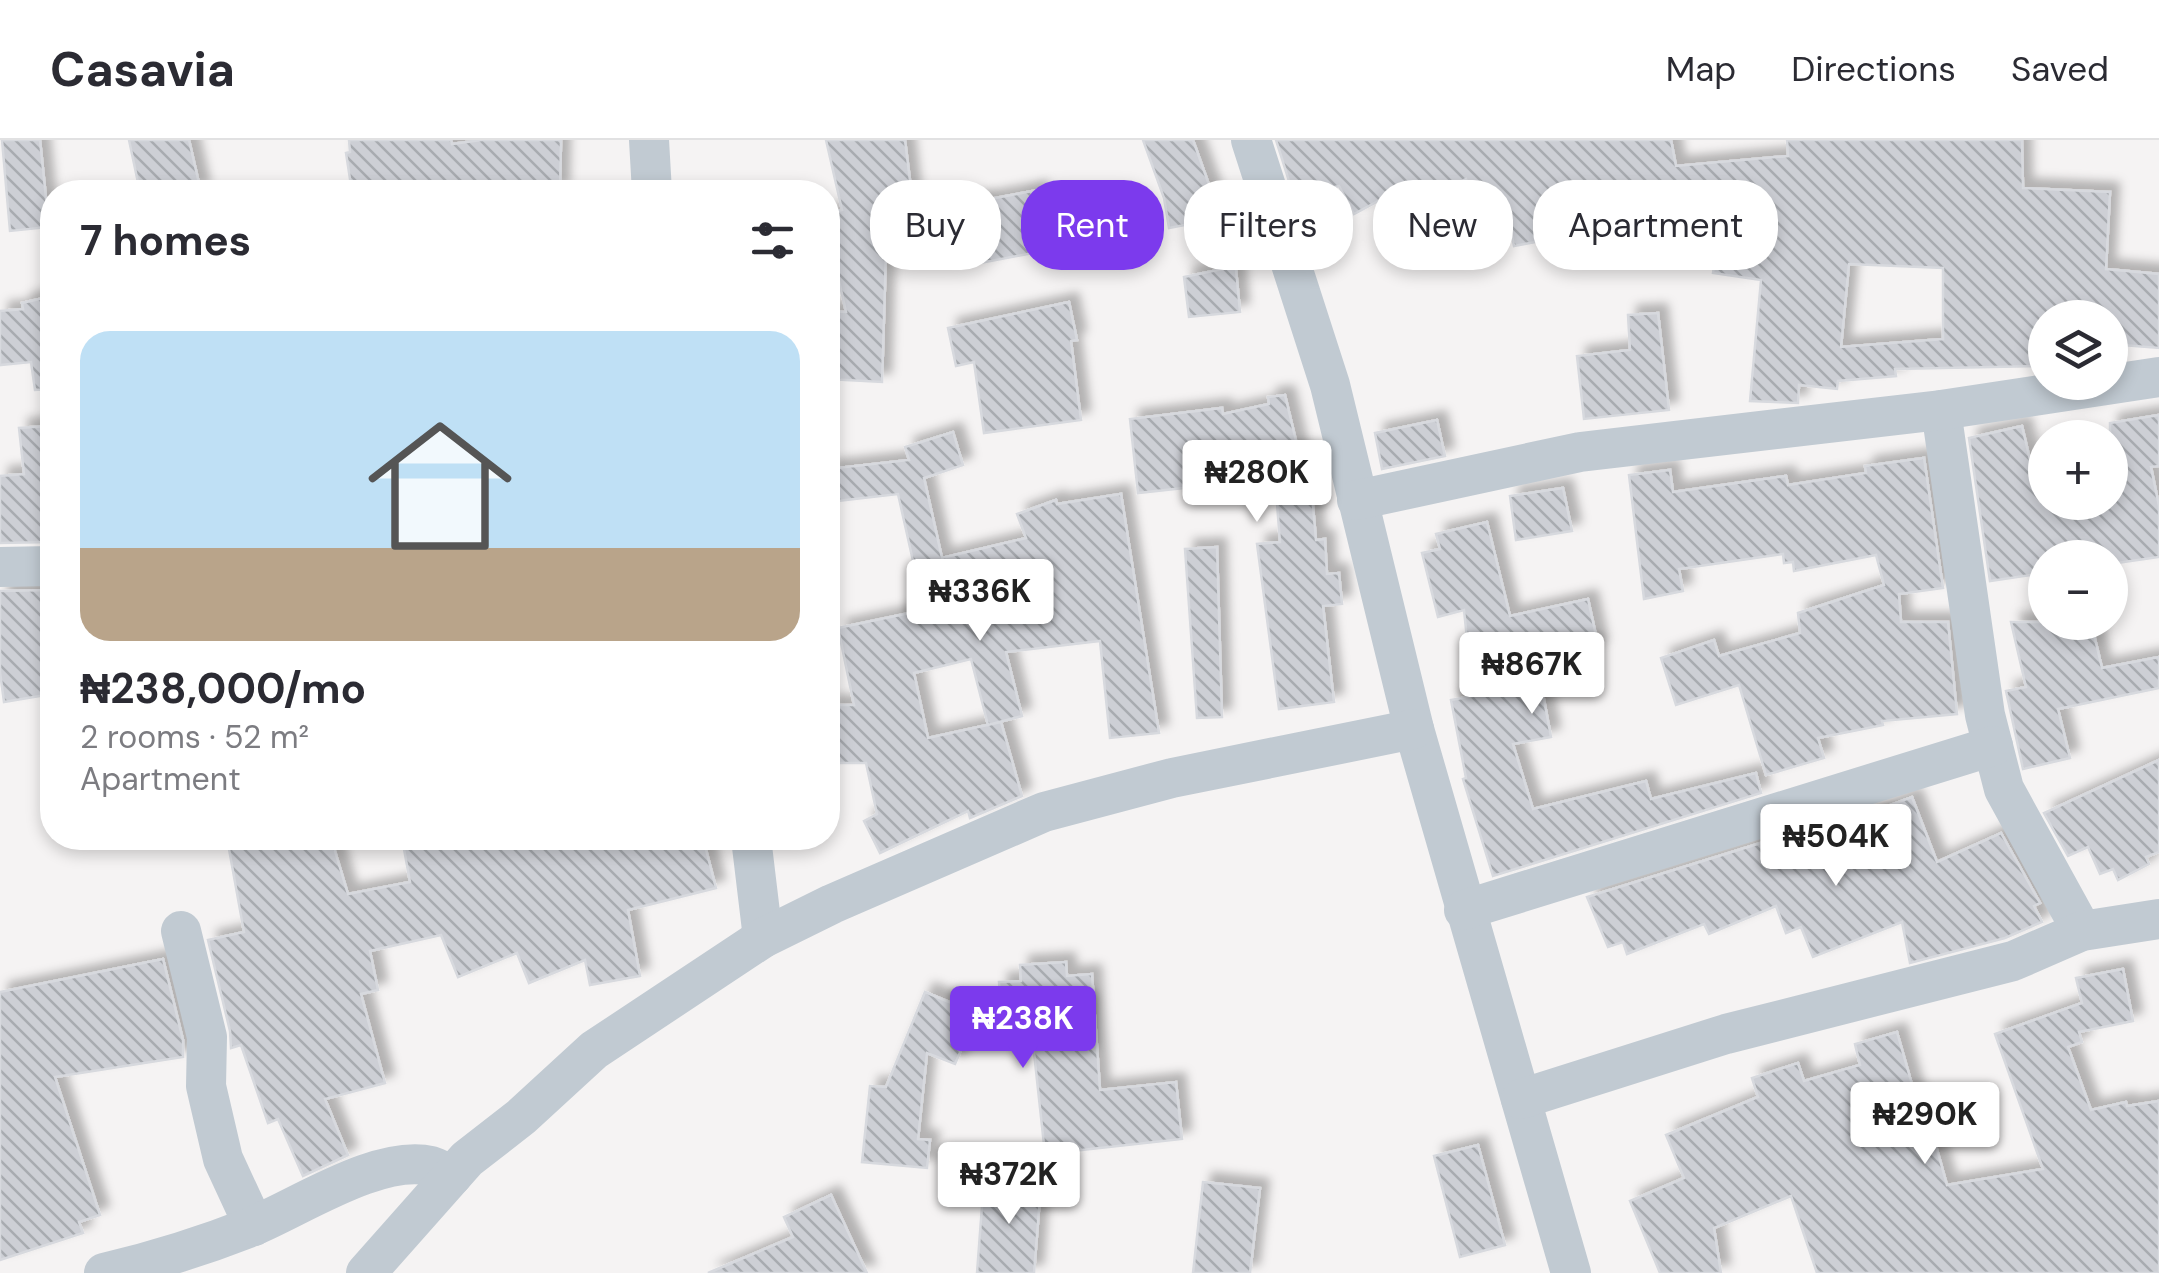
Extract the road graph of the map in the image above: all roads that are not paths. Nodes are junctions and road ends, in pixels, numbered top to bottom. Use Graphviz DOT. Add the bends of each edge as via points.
graph roads {
  1 [pos="649,140"];
  2 [pos="1251,140"];
  3 [pos="651,180"];
  4 [pos="2159,377"];
  5 [pos="1942,410"];
  6 [pos="1358,500"];
  7 [pos="40,566"];
  8 [pos="0,567"];
  9 [pos="1414,729"];
  10 [pos="1994,746"];
  11 [pos="752,850"];
  12 [pos="1464,910"];
  13 [pos="2159,919"];
  14 [pos="181,931"];
  15 [pos="2082,931"];
  16 [pos="764,938"];
  17 [pos="1521,1099"];
  18 [pos="452,1176"];
  19 [pos="254,1226"];
  20 [pos="104,1273"];
  21 [pos="366,1273"];
  22 [pos="1571,1273"];
  1 -- 3 [label="street"];
  2 -- 6 [label="street" via="1330,386"];
  4 -- 5 [label="street"];
  5 -- 6 [label="street" via="1580,452"];
  5 -- 10 [label="street"];
  6 -- 9 [label="street"];
  7 -- 8 [label="street"];
  9 -- 12 [label="street"];
  9 -- 16 [label="street" via="1172,778 1044,812"];
  10 -- 12 [label="street"];
  10 -- 15 [label="street" via="2004,789"];
  11 -- 16 [label="street"];
  12 -- 17 [label="street"];
  13 -- 15 [label="street"];
  14 -- 19 [label="street" via="207,1037 206,1086 223,1160"];
  15 -- 17 [label="street" via="2013,961 1726,1034"];
  16 -- 18 [label="street" via="594,1050"];
  17 -- 22 [label="street"];
  18 -- 19 [label="street" via="430,1166 383,1170"];
  18 -- 21 [label="street"];
  19 -- 20 [label="street"];
}
